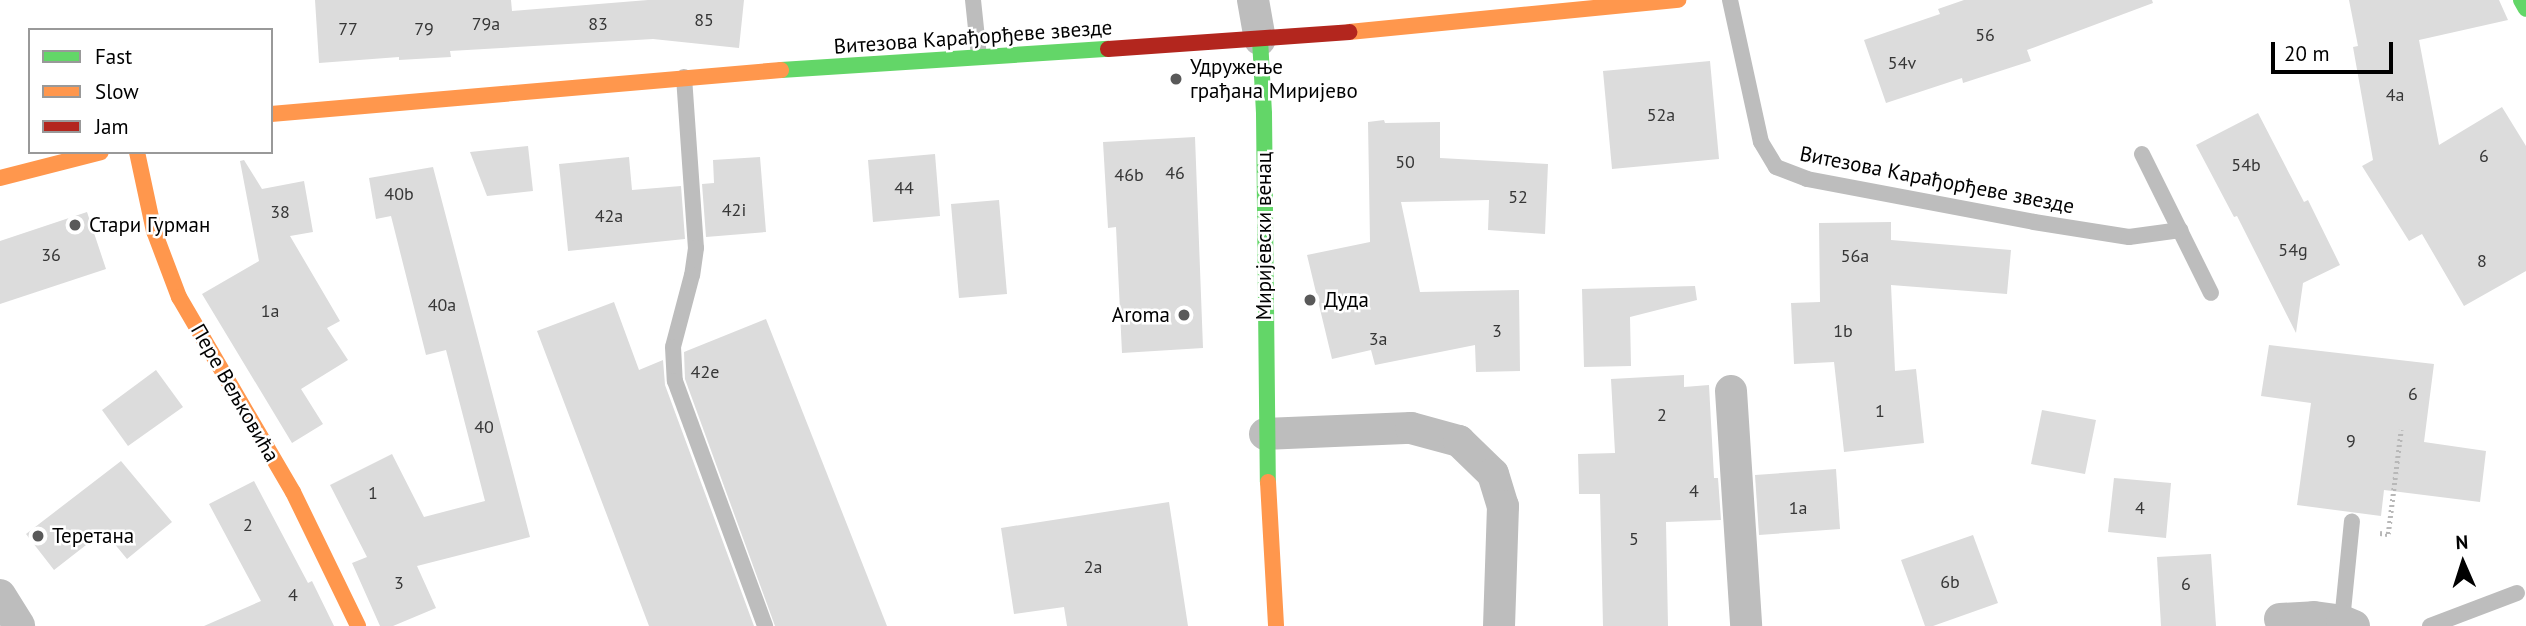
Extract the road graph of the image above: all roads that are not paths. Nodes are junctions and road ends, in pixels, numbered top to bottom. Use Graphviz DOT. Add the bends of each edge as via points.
graph roads {
  1 [pos="974,0"];
  2 [pos="1252,0"];
  3 [pos="1678,0"];
  4 [pos="1730,0"];
  5 [pos="2521,0"];
  6 [pos="1558,7"];
  7 [pos="2526,9"];
  8 [pos="1260,39"];
  9 [pos="979,58"];
  10 [pos="684,77"];
  11 [pos="273,114"];
  12 [pos="93,154"];
  13 [pos="137,154"];
  14 [pos="2142,154"];
  15 [pos="0,177"];
  16 [pos="2181,230"];
  17 [pos="2211,293"];
  18 [pos="1731,391"];
  19 [pos="1265,434"];
  20 [pos="2352,525"];
  21 [pos="2517,593"];
  22 [pos="0,595"];
  23 [pos="2280,619"];
  24 [pos="2348,623"];
  25 [pos="19,626"];
  26 [pos="358,626"];
  27 [pos="765,626"];
  28 [pos="1276,626"];
  29 [pos="1499,626"];
  30 [pos="1746,626"];
  31 [pos="2430,626"];
  1 -- 9 [label="lane"];
  2 -- 8 [label="street"];
  3 -- 6 [label="main road, Витезова Карађорђеве звезде"];
  4 -- 16 [label="lane, Витезова Карађорђеве звезде" via="1761,142 1776,167 1807,179 2129,237"];
  5 -- 7 [label="main road"];
  6 -- 8 [label="main road, Витезова Карађорђеве звезде"];
  8 -- 9 [label="main road, Витезова Карађорђеве звезде"];
  8 -- 19 [label="main road, Миријевски венац"];
  9 -- 10 [label="main road, Витезова Карађорђеве звезде"];
  10 -- 11 [label="main road, Витезова Карађорђеве звезде"];
  10 -- 27 [label="lane" via="696,248 673,348 675,381"];
  12 -- 15 [label="main road"];
  13 -- 26 [label="main road, Пере Вељковића" via="154,231 179,297 293,492"];
  14 -- 16 [label="lane"];
  16 -- 17 [label="lane"];
  18 -- 30 [label="street"];
  19 -- 28 [label="main road, Миријевски венац"];
  19 -- 29 [label="street" via="1411,428 1459,441 1493,474 1503,506"];
  20 -- 24 [label="lane"];
  21 -- 31 [label="lane"];
  22 -- 25 [label="street"];
  23 -- 24 [label="street" via="2314,617"];
}
